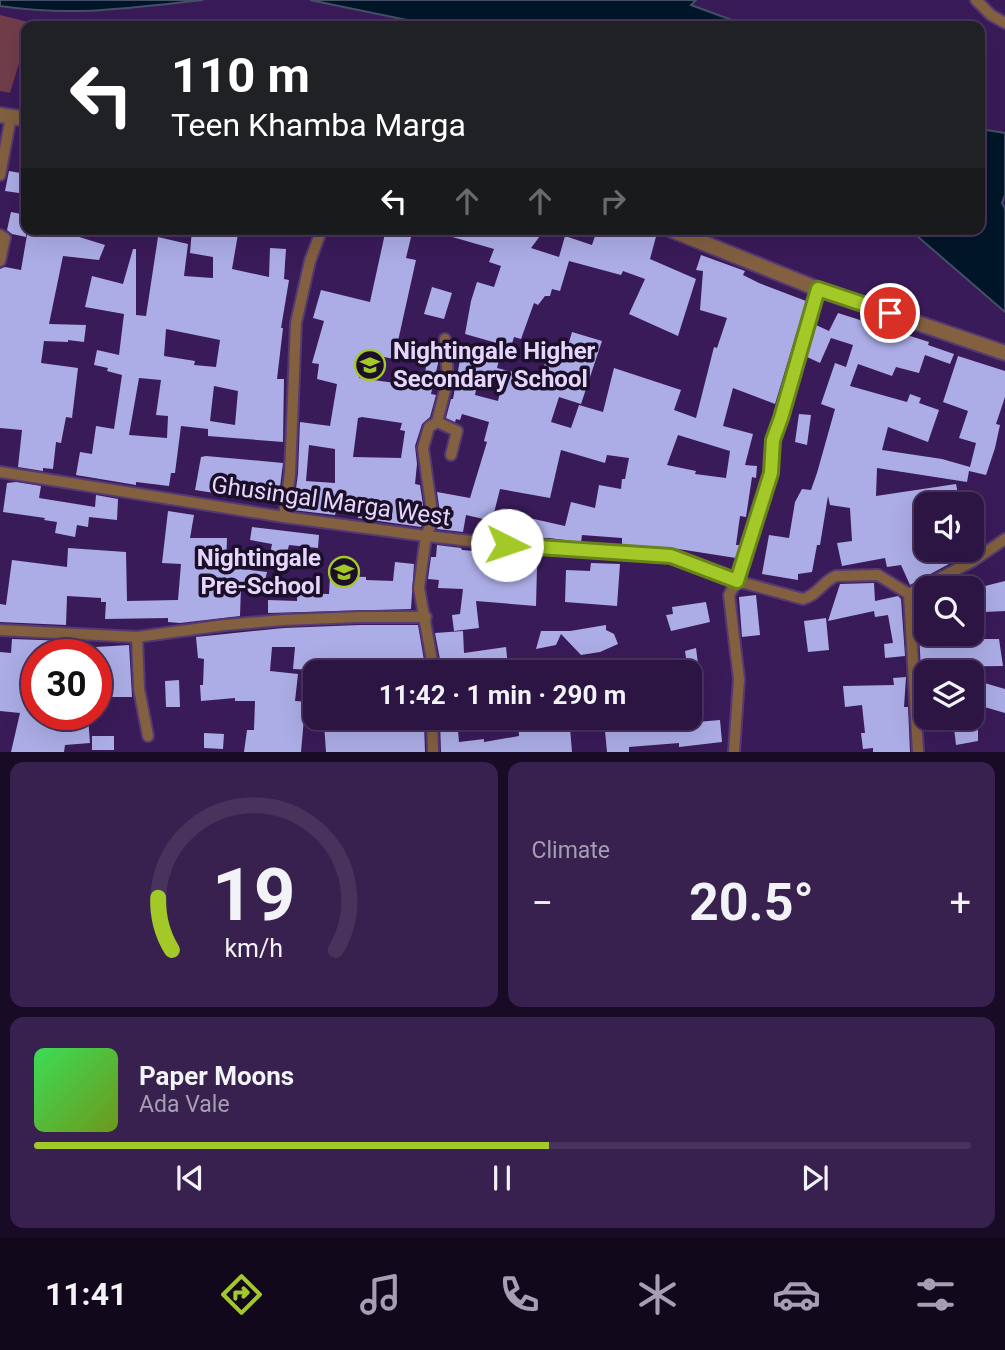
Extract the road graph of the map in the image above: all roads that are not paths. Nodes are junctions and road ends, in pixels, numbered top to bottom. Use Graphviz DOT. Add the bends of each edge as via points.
graph roads {
  1 [pos="976,0"];
  2 [pos="1005,23"];
  3 [pos="5,116"];
  4 [pos="0,175"];
  5 [pos="0,235"];
  6 [pos="320,235"];
  7 [pos="684,235"];
  8 [pos="0,261"];
  9 [pos="818,289"];
  10 [pos="445,339"];
  11 [pos="1005,354"];
  12 [pos="437,422"];
  13 [pos="451,455"];
  14 [pos="0,472"];
  15 [pos="284,517"];
  16 [pos="426,536"];
  17 [pos="1005,539"];
  18 [pos="737,581"];
  19 [pos="909,594"];
  20 [pos="426,617"];
  21 [pos="0,630"];
  22 [pos="137,637"];
  23 [pos="432,660"];
  24 [pos="432,730"];
  25 [pos="148,736"];
  26 [pos="433,751"];
  27 [pos="734,751"];
  28 [pos="918,751"];
  1 -- 2 [label="street"];
  3 -- 4 [label="street"];
  5 -- 8 [label="street" via="5,238"];
  6 -- 15 [label="street" via="296,323"];
  7 -- 9 [label="street"];
  9 -- 11 [label="street"];
  9 -- 18 [label="street" via="773,440 771,473"];
  10 -- 12 [label="street" via="448,378"];
  12 -- 13 [label="street" via="457,431"];
  12 -- 16 [label="street" via="429,427 424,447 433,519"];
  14 -- 15 [label="street, Ghusingal Marga West"];
  15 -- 16 [label="street, Ghusingal Marga West"];
  16 -- 18 [label="street, Ghusingal Marga West" via="671,556"];
  16 -- 20 [label="street" via="419,588"];
  17 -- 19 [label="street"];
  18 -- 19 [label="street, Ghusingal Marga West" via="803,599 813,596 831,577 878,575"];
  18 -- 27 [label="street" via="729,595 739,679"];
  19 -- 28 [label="street"];
  20 -- 22 [label="street" via="284,620"];
  20 -- 23 [label="street"];
  21 -- 22 [label="street"];
  22 -- 25 [label="street" via="139,689"];
  24 -- 26 [label="street"];
}
